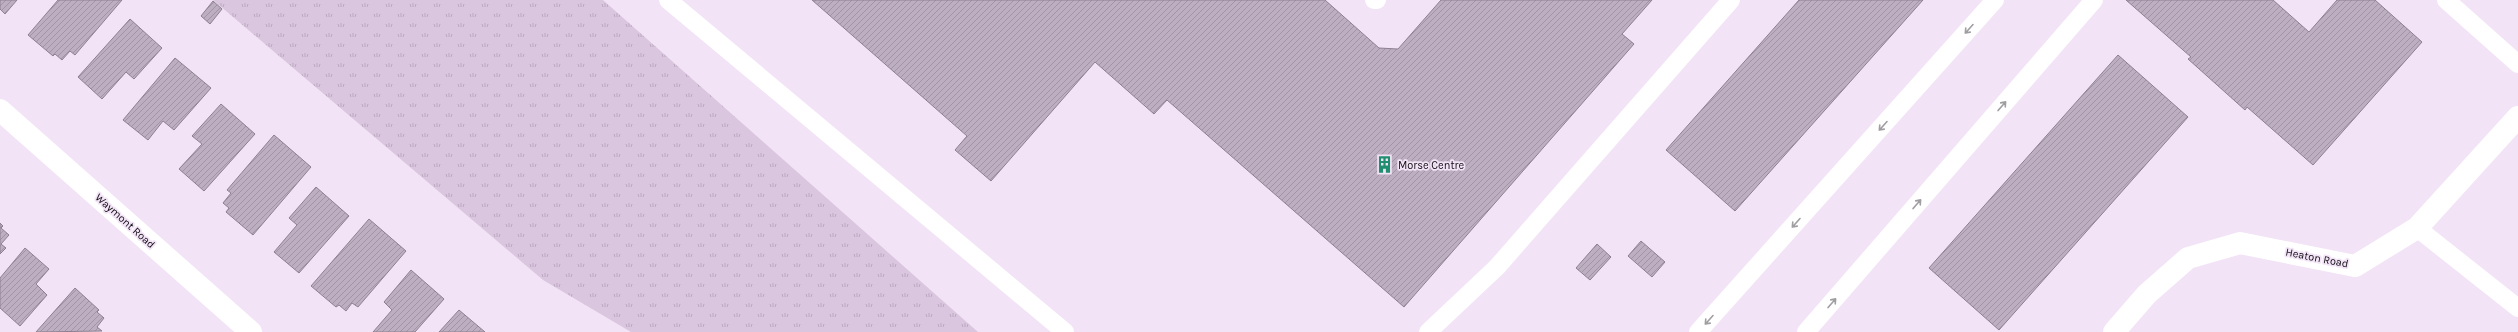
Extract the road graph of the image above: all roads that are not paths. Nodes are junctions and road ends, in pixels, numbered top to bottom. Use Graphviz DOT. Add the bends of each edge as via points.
graph roads {
  1 [pos="668,0"];
  2 [pos="1374,0"];
  3 [pos="1377,0"];
  4 [pos="1731,0"];
  5 [pos="1995,0"];
  6 [pos="2094,0"];
  7 [pos="2446,0"];
  8 [pos="2518,64"];
  9 [pos="0,110"];
  10 [pos="2518,117"];
  11 [pos="2418,228"];
  12 [pos="2518,308"];
  13 [pos="251,332"];
  14 [pos="1065,332"];
  15 [pos="1428,332"];
  16 [pos="1698,332"];
  17 [pos="1806,332"];
  18 [pos="2114,332"];
  1 -- 14 [label="lane"];
  2 -- 3 [label="lane"];
  4 -- 15 [label="lane" via="1497,267"];
  5 -- 16 [label="lane, one-way"];
  17 -- 6 [label="lane, one-way"];
  7 -- 8 [label="lane"];
  9 -- 13 [label="street, Waymont Road"];
  10 -- 11 [label="street, Heaton Road"];
  11 -- 12 [label="lane"];
  11 -- 18 [label="street, Heaton Road" via="2355,266 2240,243 2188,258 2147,294"];
}
